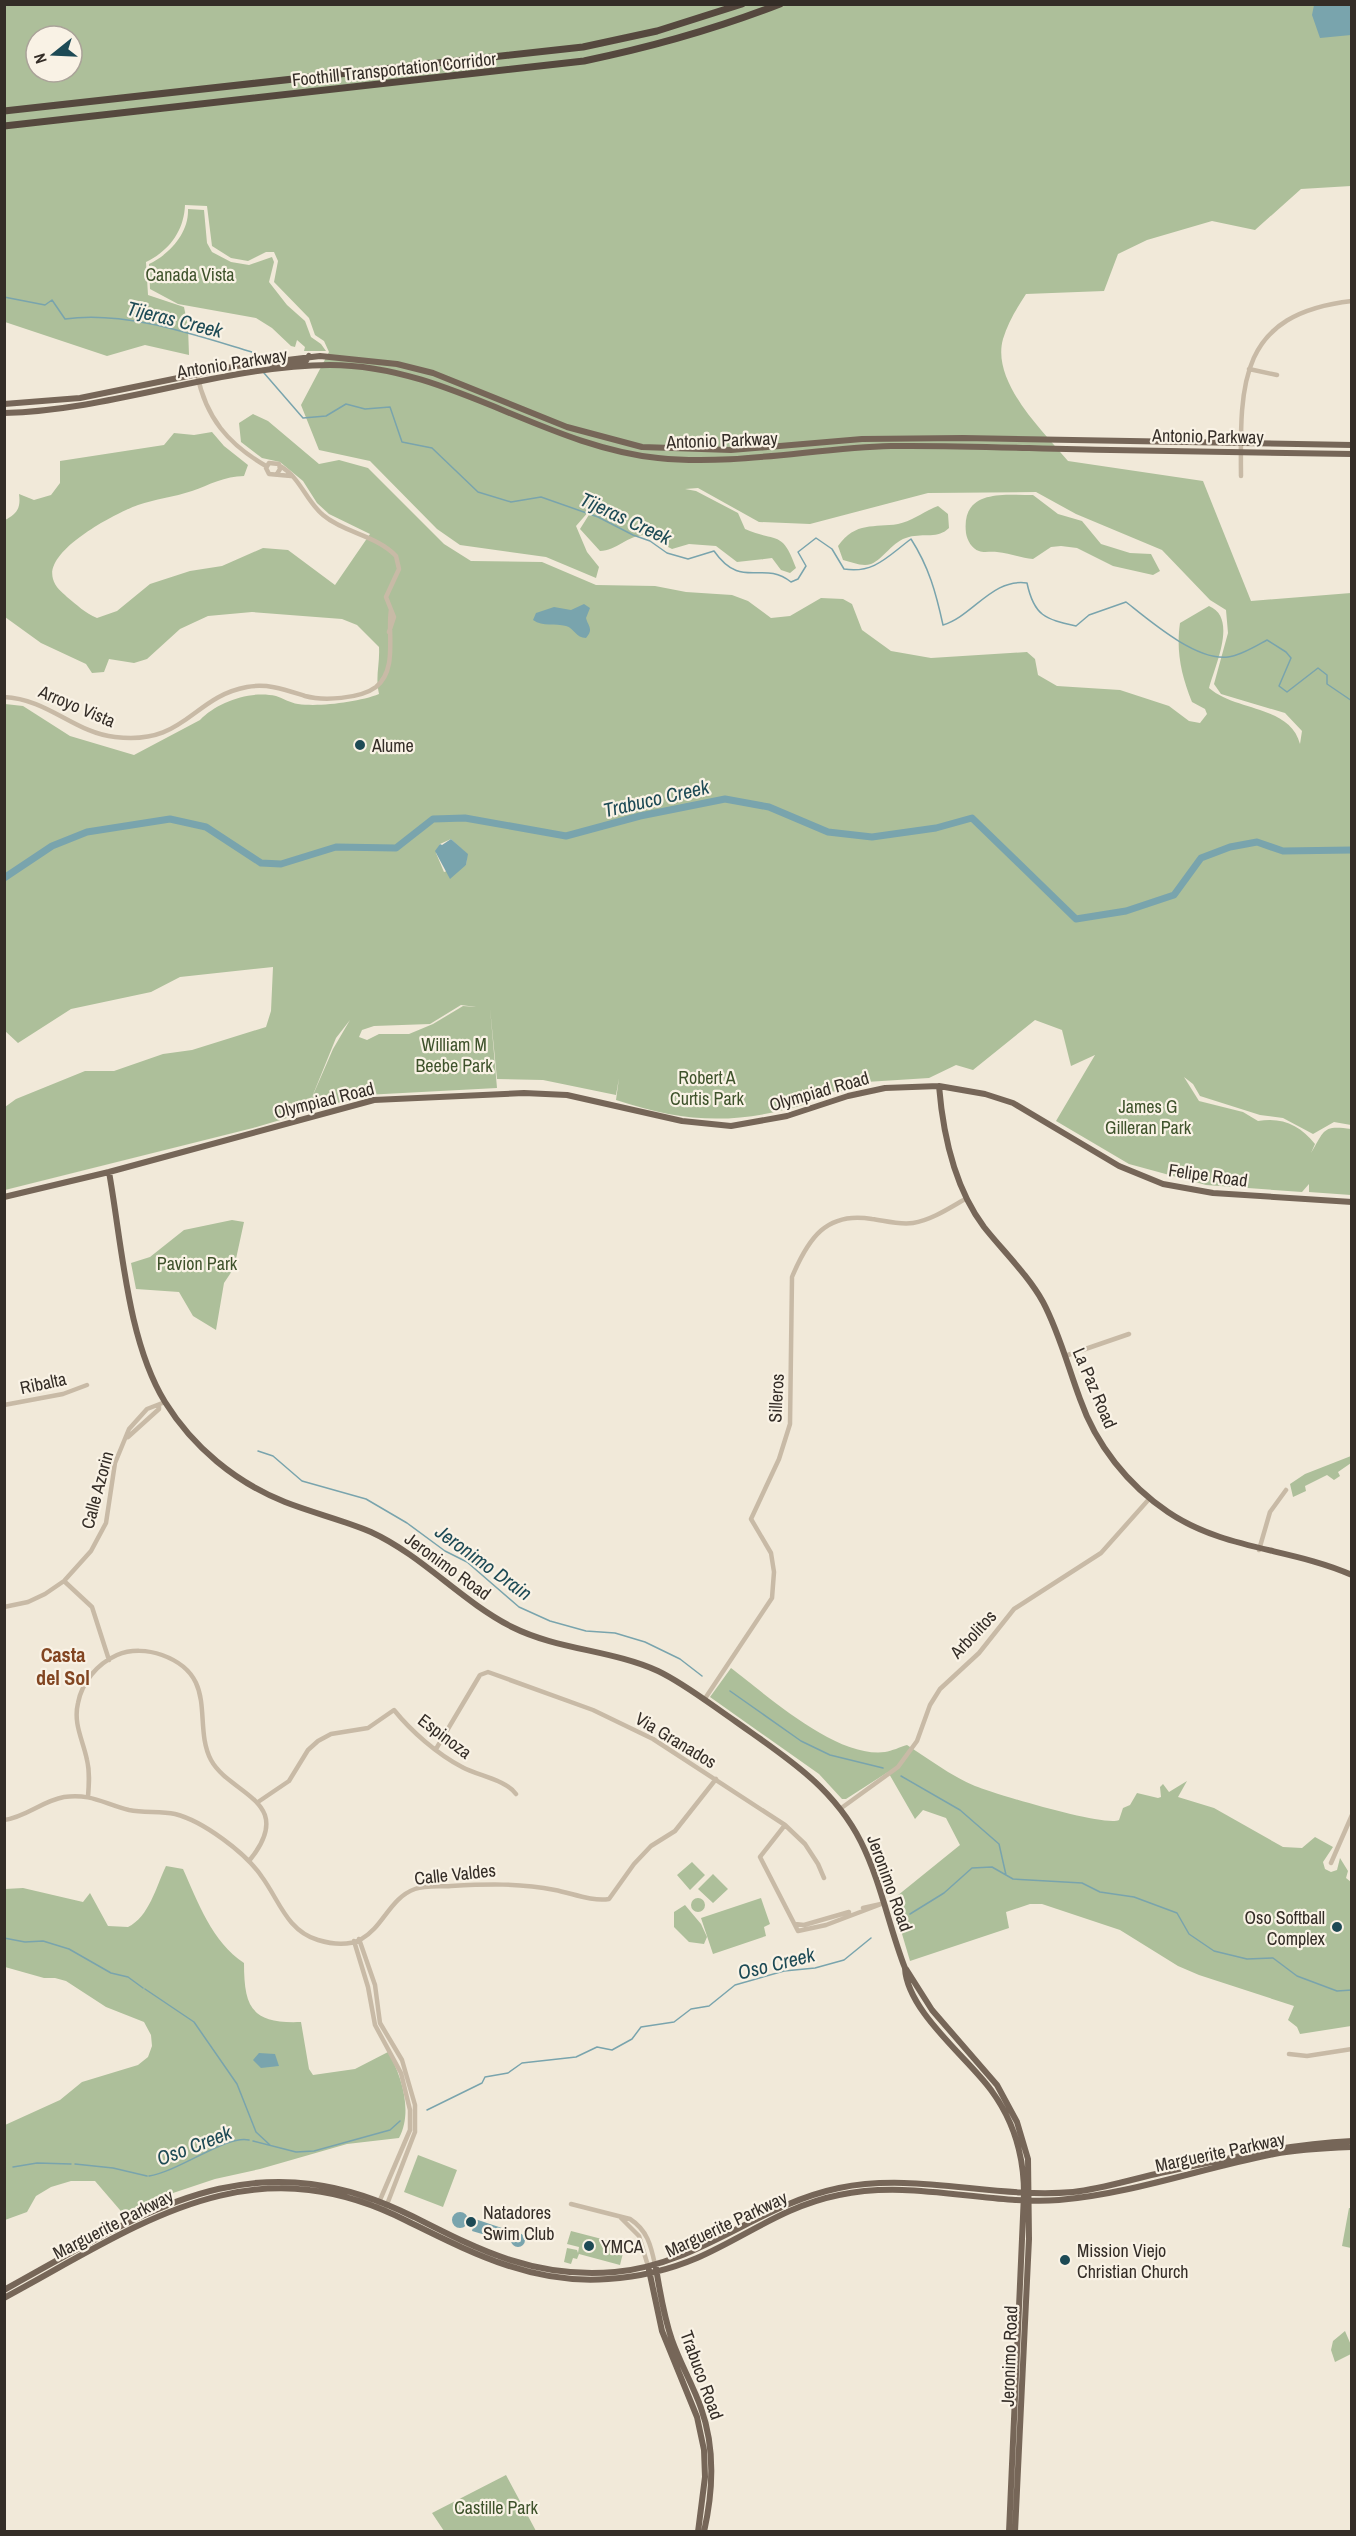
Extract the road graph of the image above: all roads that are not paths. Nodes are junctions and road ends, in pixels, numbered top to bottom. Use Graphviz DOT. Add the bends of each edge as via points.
graph roads {
  1 [pos="742,4"];
  2 [pos="780,4"];
  3 [pos="4,111"];
  4 [pos="4,126"];
  5 [pos="1352,301"];
  6 [pos="298,362"];
  7 [pos="1249,369"];
  8 [pos="1276,375"];
  9 [pos="198,378"];
  10 [pos="4,404"];
  11 [pos="4,413"];
  12 [pos="1241,443"];
  13 [pos="1352,446"];
  14 [pos="1241,452"];
  15 [pos="1352,454"];
  16 [pos="266,466"];
  17 [pos="280,466"];
  18 [pos="276,474"];
  19 [pos="291,476"];
  20 [pos="1241,476"];
  21 [pos="4,697"];
  22 [pos="939,1086"];
  23 [pos="110,1172"];
  24 [pos="4,1197"];
  25 [pos="967,1198"];
  26 [pos="1352,1202"];
  27 [pos="1129,1334"];
  28 [pos="1065,1356"];
  29 [pos="87,1386"];
  30 [pos="162,1403"];
  31 [pos="4,1405"];
  32 [pos="140,1415"];
  33 [pos="145,1420"];
  34 [pos="128,1437"];
  35 [pos="1286,1490"];
  36 [pos="1150,1498"];
  37 [pos="1259,1550"];
  38 [pos="1352,1575"];
  39 [pos="64,1581"];
  40 [pos="4,1607"];
  41 [pos="109,1660"];
  42 [pos="704,1700"];
  43 [pos="436,1749"];
  44 [pos="716,1779"];
  45 [pos="516,1794"];
  46 [pos="88,1797"];
  47 [pos="258,1802"];
  48 [pos="840,1809"];
  49 [pos="1352,1815"];
  50 [pos="4,1820"];
  51 [pos="785,1825"];
  52 [pos="249,1861"];
  53 [pos="1331,1863"];
  54 [pos="824,1878"];
  55 [pos="884,1903"];
  56 [pos="817,1921"];
  57 [pos="795,1924"];
  58 [pos="818,1928"];
  59 [pos="357,1940"];
  60 [pos="370,1969"];
  61 [pos="364,1971"];
  62 [pos="392,2043"];
  63 [pos="387,2047"];
  64 [pos="1352,2049"];
  65 [pos="1289,2054"];
  66 [pos="1352,2140"];
  67 [pos="1352,2147"];
  68 [pos="1027,2197"];
  69 [pos="378,2204"];
  70 [pos="571,2204"];
  71 [pos="386,2207"];
  72 [pos="652,2269"];
  73 [pos="4,2290"];
  74 [pos="4,2298"];
  75 [pos="670,2343"];
  76 [pos="698,2532"];
  77 [pos="704,2532"];
  78 [pos="1009,2532"];
  79 [pos="1016,2532"];
  1 -- 3 [label="highway, Foothill Transportation Corridor" via="657,31 583,47"];
  2 -- 4 [label="highway, Foothill Transportation Corridor" via="654,47 584,61"];
  5 -- 7 [label="street" via="1313,307 1292,316 1271,334"];
  6 -- 9 [label="main road, Antonio Parkway"];
  6 -- 9 [label="main road, Antonio Parkway" via="223,368"];
  6 -- 12 [label="main road, Antonio Parkway" via="309,356 397,364 434,373 567,428 642,447 731,450 853,439 940,438"];
  6 -- 14 [label="main road, Antonio Parkway" via="354,367 429,381 575,439 619,452 662,458 709,459 892,446"];
  7 -- 8 [label="street"];
  7 -- 12 [label="street" via="1243,395"];
  9 -- 10 [label="main road, Antonio Parkway" via="73,399"];
  9 -- 11 [label="main road, Antonio Parkway" via="84,406"];
  9 -- 16 [label="street" via="205,405 220,429 238,449"];
  12 -- 13 [label="main road, Antonio Parkway"];
  12 -- 14 [label="street"];
  14 -- 15 [label="main road, Antonio Parkway"];
  14 -- 20 [label="street"];
  16 -- 17 [label="street" via="273,461"];
  16 -- 18 [label="street" via="269,474"];
  17 -- 18 [label="street"];
  17 -- 19 [label="street"];
  18 -- 19 [label="street"];
  19 -- 21 [label="street, Arroyo Vista" via="325,516 374,540 396,556 399,569 386,597 391,610 391,655 388,669 374,688 332,697 304,696 274,687 245,687 223,695 174,729 130,739 103,735 38,703"];
  22 -- 23 [label="main road, Olympiad Road" via="885,1088 787,1116 731,1126 693,1123 567,1095 524,1093 374,1100"];
  22 -- 25 [label="main road, La Paz Road" via="947,1146"];
  22 -- 26 [label="main road, Felipe Road" via="1013,1103 1119,1166 1163,1184 1213,1193"];
  23 -- 24 [label="main road, Olympiad Road"];
  23 -- 30 [label="main road, Jeronimo Road" via="136,1333"];
  25 -- 28 [label="main road, La Paz Road" via="982,1224 1042,1301"];
  25 -- 42 [label="street, Silleros" via="914,1223 856,1216 830,1223 813,1237 800,1256 792,1277 790,1424 751,1519 771,1553 772,1598"];
  27 -- 28 [label="street"];
  28 -- 36 [label="main road, La Paz Road" via="1098,1438 1123,1472"];
  29 -- 31 [label="street, Ribalta"];
  30 -- 32 [label="street"];
  30 -- 33 [label="street, Calle Azorin"];
  30 -- 42 [label="main road, Jeronimo Road" via="210,1457 259,1490 369,1531 421,1562 473,1604 512,1626 540,1638 626,1659 659,1672"];
  32 -- 33 [label="street"];
  32 -- 34 [label="street, Calle Azorin"];
  33 -- 34 [label="street, Calle Azorin"];
  34 -- 39 [label="street, Calle Azorin" via="115,1463 110,1509 102,1532"];
  35 -- 37 [label="street" via="1270,1512"];
  36 -- 37 [label="main road, La Paz Road" via="1201,1530"];
  36 -- 48 [label="street, Arbolitos" via="1101,1553 1014,1609 980,1653 951,1676 937,1694 916,1741 898,1767"];
  37 -- 38 [label="main road, La Paz Road"];
  39 -- 40 [label="street, Calle Azorin" via="36,1599"];
  39 -- 41 [label="street" via="92,1606"];
  41 -- 46 [label="street" via="88,1680 77,1706 77,1730 88,1767"];
  41 -- 47 [label="street" via="126,1653 148,1652 164,1656 184,1669 202,1702 212,1762"];
  42 -- 48 [label="main road, Jeronimo Road" via="807,1772"];
  43 -- 44 [label="street, Via Granados" via="483,1672 605,1715"];
  43 -- 45 [label="street, Espinoza" via="455,1764 499,1782"];
  43 -- 47 [label="street, Espinoza" via="394,1710 368,1728 331,1734 318,1741 289,1781"];
  44 -- 51 [label="street, Via Granados"];
  44 -- 59 [label="street, Calle Valdes" via="675,1831 651,1846 634,1864 609,1899 516,1883 421,1888 402,1897 374,1931"];
  46 -- 50 [label="street" via="53,1800 17,1818"];
  46 -- 52 [label="street" via="129,1809 183,1817 207,1829"];
  47 -- 52 [label="street" via="265,1828"];
  48 -- 55 [label="main road, Jeronimo Road" via="869,1859"];
  49 -- 53 [label="street"];
  51 -- 54 [label="street, Via Granados" via="805,1844"];
  51 -- 57 [label="street" via="760,1857"];
  52 -- 59 [label="street" via="300,1931 323,1941"];
  55 -- 56 [label="street"];
  55 -- 58 [label="street"];
  55 -- 68 [label="main road, Jeronimo Road" via="906,1981 920,2005 1003,2108 1020,2152"];
  56 -- 57 [label="street"];
  56 -- 58 [label="street"];
  57 -- 58 [label="street" via="800,1931"];
  59 -- 60 [label="street"];
  59 -- 61 [label="street"];
  60 -- 61 [label="street"];
  60 -- 62 [label="street" via="377,2014"];
  61 -- 63 [label="street" via="375,2025"];
  62 -- 63 [label="street"];
  62 -- 71 [label="street" via="406,2070 417,2118"];
  63 -- 69 [label="street" via="401,2073 410,2110 410,2130"];
  64 -- 65 [label="street" via="1306,2056"];
  66 -- 68 [label="main road, Marguerite Parkway" via="1279,2147 1086,2190"];
  67 -- 68 [label="main road, Marguerite Parkway" via="1275,2154 1094,2195"];
  68 -- 72 [label="main road, Marguerite Parkway" via="878,2190 832,2196 783,2209 697,2258"];
  68 -- 78 [label="main road, Jeronimo Road"];
  68 -- 79 [label="main road, Jeronimo Road"];
  69 -- 71 [label="main road, Marguerite Parkway"];
  69 -- 73 [label="main road, Marguerite Parkway" via="332,2186 280,2180 216,2187 154,2209"];
  69 -- 74 [label="main road, Marguerite Parkway" via="299,2188 250,2189 211,2196 151,2219"];
  70 -- 72 [label="street" via="630,2219 644,2231"];
  71 -- 72 [label="main road, Marguerite Parkway" via="517,2264 582,2274"];
  72 -- 75 [label="main road, Trabuco Road" via="657,2317"];
  75 -- 76 [label="main road, Trabuco Road" via="697,2417 704,2450"];
  75 -- 77 [label="main road, Trabuco Road" via="702,2410 710,2445 712,2469"];
}
